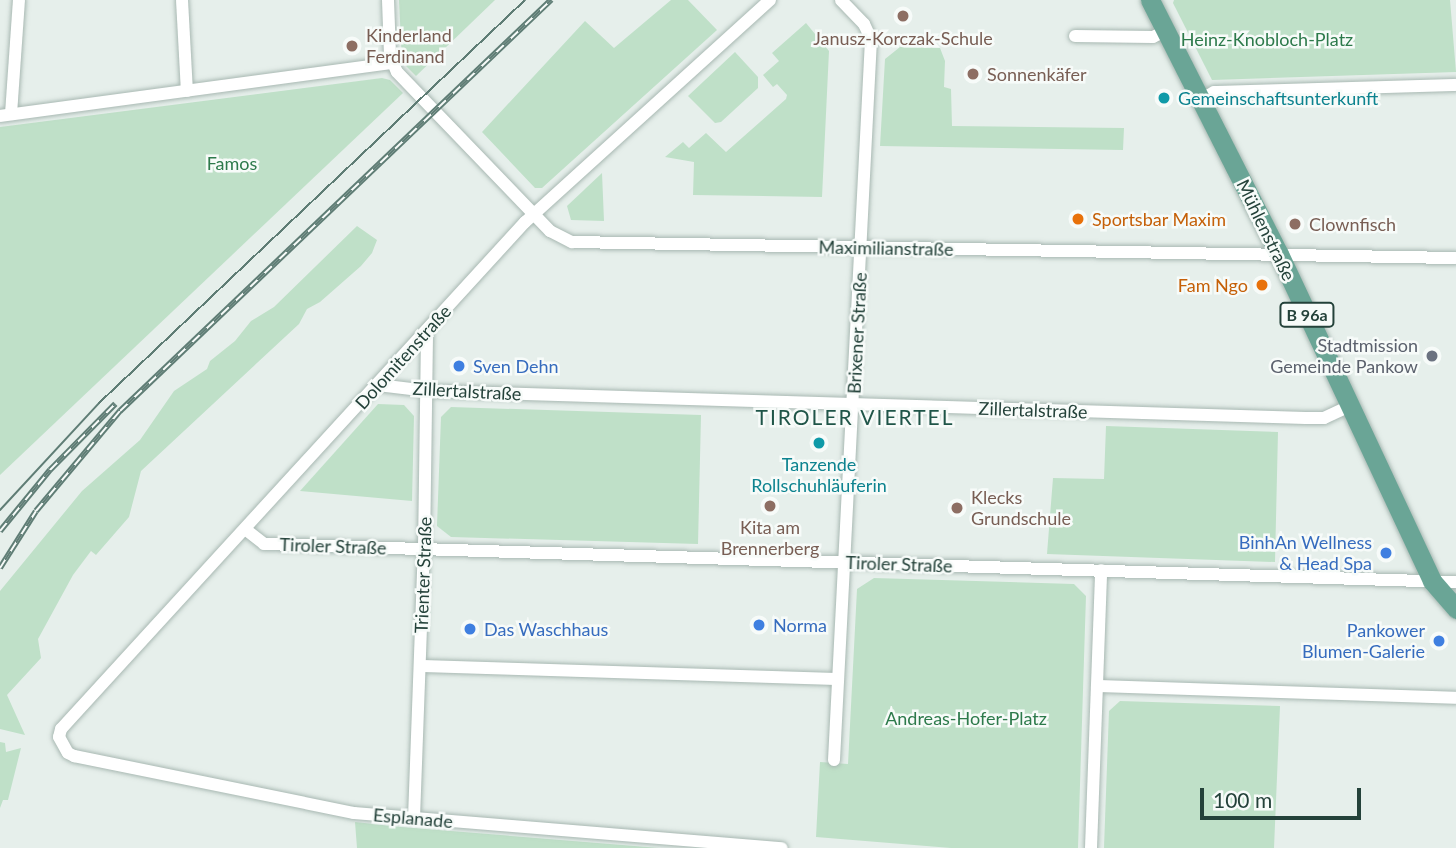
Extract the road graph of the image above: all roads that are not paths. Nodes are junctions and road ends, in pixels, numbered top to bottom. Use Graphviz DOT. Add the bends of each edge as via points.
graph roads {
  1 [pos="19,0"];
  2 [pos="182,0"];
  3 [pos="388,0"];
  4 [pos="770,0"];
  5 [pos="841,0"];
  6 [pos="1150,0"];
  7 [pos="1166,31"];
  8 [pos="1075,36"];
  9 [pos="393,63"];
  10 [pos="1456,85"];
  11 [pos="187,91"];
  12 [pos="1201,99"];
  13 [pos="6,115"];
  14 [pos="534,214"];
  15 [pos="861,248"];
  16 [pos="1279,254"];
  17 [pos="1456,258"];
  18 [pos="427,331"];
  19 [pos="378,385"];
  20 [pos="428,391"];
  21 [pos="853,405"];
  22 [pos="1350,406"];
  23 [pos="245,529"];
  24 [pos="424,550"];
  25 [pos="844,562"];
  26 [pos="1101,570"];
  27 [pos="1432,581"];
  28 [pos="1456,582"];
  29 [pos="1456,609"];
  30 [pos="421,666"];
  31 [pos="838,679"];
  32 [pos="1097,686"];
  33 [pos="1456,698"];
  34 [pos="59,737"];
  35 [pos="834,760"];
  36 [pos="414,818"];
  37 [pos="782,848"];
  38 [pos="1091,848"];
  1 -- 13 [label="street"];
  2 -- 11 [label="street"];
  3 -- 9 [label="street"];
  4 -- 14 [label="street, Dolomitenstraße"];
  5 -- 15 [label="street, Brixener Straße" via="864,24 871,39"];
  6 -- 7 [label="main road, Mühlenstraße / B 96a"];
  7 -- 8 [label="street" via="1153,37"];
  7 -- 12 [label="main road, Mühlenstraße / B 96a"];
  9 -- 11 [label="street"];
  9 -- 14 [label="street, Maximilianstraße"];
  10 -- 12 [label="street" via="1214,92"];
  11 -- 13 [label="street"];
  12 -- 16 [label="main road, Mühlenstraße / B 96a"];
  14 -- 15 [label="street, Maximilianstraße" via="560,239 572,242"];
  14 -- 18 [label="street, Dolomitenstraße"];
  15 -- 16 [label="street, Maximilianstraße"];
  15 -- 21 [label="street, Brixener Straße"];
  16 -- 17 [label="street, Maximilianstraße"];
  16 -- 22 [label="main road, Mühlenstraße / B 96a"];
  18 -- 19 [label="street, Dolomitenstraße"];
  18 -- 20 [label="street, Trienter Straße"];
  19 -- 20 [label="street, Zillertalstraße"];
  19 -- 23 [label="street, Dolomitenstraße"];
  20 -- 21 [label="street, Zillertalstraße"];
  20 -- 24 [label="street, Trienter Straße"];
  21 -- 22 [label="street, Zillertalstraße" via="1324,418"];
  21 -- 25 [label="street, Brixener Straße"];
  22 -- 27 [label="main road, Mühlenstraße / B 96a"];
  23 -- 24 [label="street, Tiroler Straße" via="264,544"];
  23 -- 34 [label="street, Dolomitenstraße"];
  24 -- 25 [label="street, Tiroler Straße"];
  24 -- 30 [label="street, Trienter Straße"];
  25 -- 26 [label="street, Tiroler Straße"];
  25 -- 31 [label="street, Brixener Straße"];
  26 -- 27 [label="street, Tiroler Straße"];
  26 -- 32 [label="street"];
  27 -- 28 [label="street, Tiroler Straße"];
  27 -- 29 [label="main road, Mühlenstraße / B 96a"];
  30 -- 31 [label="street"];
  30 -- 36 [label="street, Trienter Straße"];
  31 -- 35 [label="street, Brixener Straße"];
  32 -- 33 [label="street"];
  32 -- 38 [label="street"];
  34 -- 36 [label="street, Esplanade" via="74,756 354,813"];
  36 -- 37 [label="street, Esplanade"];
}
